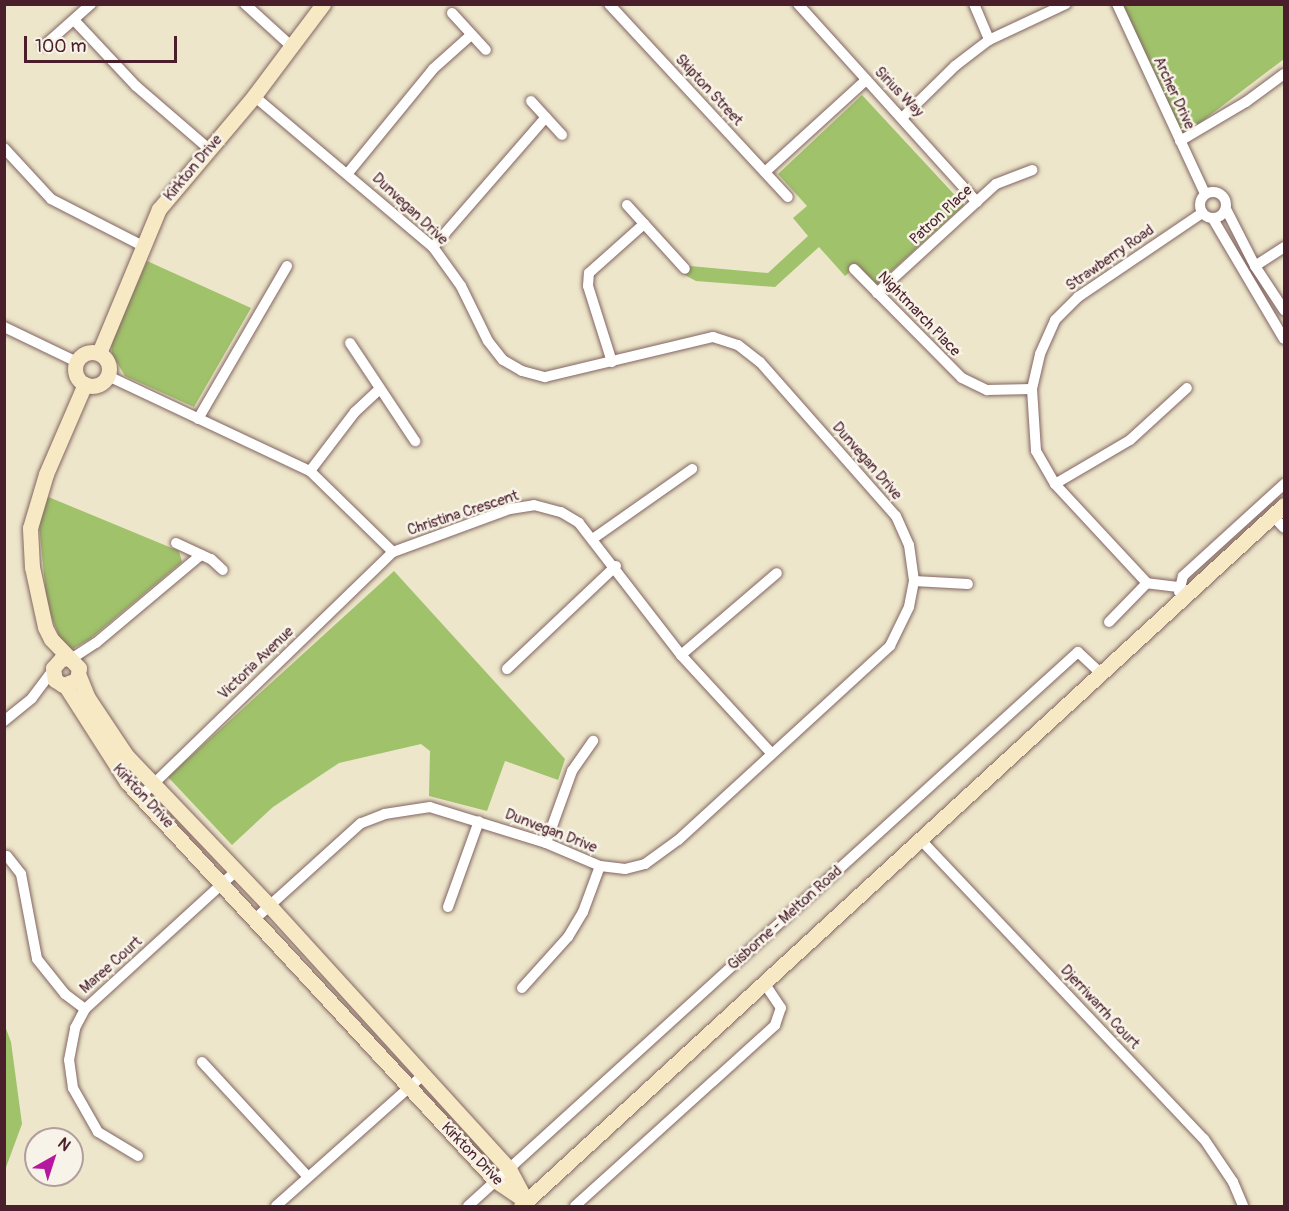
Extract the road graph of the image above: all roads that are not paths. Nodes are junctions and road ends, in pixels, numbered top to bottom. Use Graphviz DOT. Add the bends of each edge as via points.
graph roads {
  1 [pos="91,4"];
  2 [pos="245,4"];
  3 [pos="323,4"];
  4 [pos="609,4"];
  5 [pos="798,4"];
  6 [pos="974,4"];
  7 [pos="1065,4"];
  8 [pos="1117,4"];
  9 [pos="452,13"];
  10 [pos="74,20"];
  11 [pos="471,35"];
  12 [pos="989,40"];
  13 [pos="45,45"];
  14 [pos="291,46"];
  15 [pos="486,50"];
  16 [pos="1284,74"];
  17 [pos="866,80"];
  18 [pos="254,96"];
  19 [pos="531,101"];
  20 [pos="546,117"];
  21 [pos="903,117"];
  22 [pos="562,135"];
  23 [pos="1180,141"];
  24 [pos="4,148"];
  25 [pos="209,149"];
  26 [pos="1032,170"];
  27 [pos="765,172"];
  28 [pos="348,173"];
  29 [pos="1205,194"];
  30 [pos="788,197"];
  31 [pos="977,202"];
  32 [pos="627,205"];
  33 [pos="1226,209"];
  34 [pos="1202,213"];
  35 [pos="1213,219"];
  36 [pos="644,224"];
  37 [pos="141,245"];
  38 [pos="433,247"];
  39 [pos="1284,247"];
  40 [pos="287,266"];
  41 [pos="1255,266"];
  42 [pos="854,268"];
  43 [pos="685,269"];
  44 [pos="878,293"];
  45 [pos="1284,310"];
  46 [pos="4,327"];
  47 [pos="1284,339"];
  48 [pos="350,343"];
  49 [pos="99,353"];
  50 [pos="77,362"];
  51 [pos="612,362"];
  52 [pos="108,376"];
  53 [pos="85,384"];
  54 [pos="1187,388"];
  55 [pos="1032,389"];
  56 [pos="379,390"];
  57 [pos="198,419"];
  58 [pos="415,441"];
  59 [pos="692,469"];
  60 [pos="310,471"];
  61 [pos="1055,484"];
  62 [pos="1284,484"];
  63 [pos="1279,510"];
  64 [pos="1284,528"];
  65 [pos="594,538"];
  66 [pos="176,543"];
  67 [pos="393,552"];
  68 [pos="201,555"];
  69 [pos="616,566"];
  70 [pos="223,570"];
  71 [pos="777,573"];
  72 [pos="914,581"];
  73 [pos="1147,583"];
  74 [pos="968,584"];
  75 [pos="1180,594"];
  76 [pos="1109,622"];
  77 [pos="51,639"];
  78 [pos="96,643"];
  79 [pos="681,655"];
  80 [pos="70,659"];
  81 [pos="53,669"];
  82 [pos="507,669"];
  83 [pos="79,674"];
  84 [pos="1102,674"];
  85 [pos="64,685"];
  86 [pos="32,698"];
  87 [pos="4,721"];
  88 [pos="593,741"];
  89 [pos="771,753"];
  90 [pos="154,783"];
  91 [pos="141,796"];
  92 [pos="479,821"];
  93 [pos="920,839"];
  94 [pos="546,843"];
  95 [pos="7,856"];
  96 [pos="600,866"];
  97 [pos="237,870"];
  98 [pos="223,883"];
  99 [pos="269,905"];
  100 [pos="448,907"];
  101 [pos="256,918"];
  102 [pos="764,983"];
  103 [pos="522,988"];
  104 [pos="85,1009"];
  105 [pos="202,1062"];
  106 [pos="423,1075"];
  107 [pos="409,1088"];
  108 [pos="138,1155"];
  109 [pos="509,1169"];
  110 [pos="308,1177"];
  111 [pos="496,1181"];
  112 [pos="524,1204"];
  113 [pos="276,1206"];
  114 [pos="468,1206"];
  115 [pos="575,1206"];
  116 [pos="1243,1206"];
  1 -- 10 [label="street"];
  2 -- 14 [label="street"];
  3 -- 14 [label="street, Kirkton Drive"];
  4 -- 27 [label="street, Skipton Street"];
  5 -- 17 [label="street, Sirius Way"];
  6 -- 12 [label="street"];
  7 -- 12 [label="street"];
  8 -- 23 [label="street, Archer Drive"];
  9 -- 11 [label="street"];
  10 -- 13 [label="street"];
  10 -- 25 [label="street" via="136,86"];
  11 -- 15 [label="street"];
  11 -- 28 [label="street" via="434,69"];
  12 -- 21 [label="street" via="955,66"];
  14 -- 18 [label="street, Kirkton Drive"];
  16 -- 23 [label="street"];
  17 -- 21 [label="street, Sirius Way"];
  17 -- 27 [label="street"];
  18 -- 25 [label="street, Kirkton Drive"];
  18 -- 28 [label="street, Dunvegan Drive"];
  19 -- 20 [label="street"];
  20 -- 22 [label="street"];
  20 -- 38 [label="street"];
  21 -- 31 [label="street, Sirius Way"];
  23 -- 29 [label="street, Archer Drive"];
  24 -- 37 [label="street" via="51,199"];
  25 -- 37 [label="street, Kirkton Drive" via="159,209"];
  26 -- 31 [label="street, Patron Place" via="996,184"];
  27 -- 30 [label="street, Skipton Street"];
  28 -- 38 [label="street, Dunvegan Drive"];
  29 -- 33 [label="street" via="1221,194"];
  29 -- 34 [label="street" via="1200,205"];
  31 -- 44 [label="street, Patron Place"];
  32 -- 36 [label="street"];
  33 -- 35 [label="street"];
  33 -- 41 [label="street"];
  34 -- 35 [label="street"];
  34 -- 55 [label="street, Strawberry Road" via="1087,290 1055,320 1040,354"];
  35 -- 47 [label="street"];
  36 -- 43 [label="street"];
  36 -- 51 [label="street" via="589,273 588,286"];
  37 -- 49 [label="street, Kirkton Drive"];
  38 -- 51 [label="street, Dunvegan Drive" via="462,286 488,341 503,360 522,371 545,377"];
  39 -- 41 [label="street"];
  40 -- 57 [label="street"];
  41 -- 45 [label="street"];
  42 -- 44 [label="street, Nightmarch Place"];
  44 -- 55 [label="street, Nightmarch Place" via="962,378 987,390"];
  46 -- 50 [label="street"];
  48 -- 56 [label="street"];
  49 -- 50 [label="street" via="84,354"];
  49 -- 52 [label="street" via="108,363"];
  50 -- 53 [label="street" via="78,377"];
  51 -- 72 [label="street, Dunvegan Drive" via="713,337 738,345 760,362 896,516 909,545"];
  52 -- 53 [label="street" via="98,385"];
  52 -- 57 [label="street, Christina Crescent"];
  53 -- 77 [label="street" via="46,474 30,528 36,594"];
  54 -- 61 [label="street" via="1130,440"];
  55 -- 61 [label="street, Strawberry Road" via="1036,451"];
  56 -- 58 [label="street"];
  56 -- 60 [label="street" via="355,412"];
  57 -- 60 [label="street, Christina Crescent"];
  59 -- 65 [label="street"];
  60 -- 67 [label="street, Christina Crescent"];
  61 -- 73 [label="street, Strawberry Road"];
  62 -- 75 [label="street" via="1183,576"];
  63 -- 64 [label="street"];
  63 -- 75 [label="street"];
  65 -- 67 [label="street, Christina Crescent" via="579,522 561,512 534,506 510,509"];
  65 -- 69 [label="street, Christina Crescent"];
  66 -- 68 [label="street"];
  67 -- 90 [label="street, Victoria Avenue"];
  68 -- 70 [label="street"];
  68 -- 78 [label="street"];
  69 -- 79 [label="street, Christina Crescent"];
  69 -- 82 [label="street"];
  71 -- 79 [label="street"];
  72 -- 74 [label="street"];
  72 -- 89 [label="street, Dunvegan Drive" via="909,607 890,646"];
  73 -- 75 [label="street"];
  73 -- 76 [label="street"];
  75 -- 84 [label="street"];
  77 -- 80 [label="street"];
  77 -- 81 [label="street"];
  78 -- 80 [label="street"];
  78 -- 83 [label="street"];
  79 -- 89 [label="street, Christina Crescent"];
  80 -- 81 [label="street" via="61,659"];
  80 -- 83 [label="street"];
  81 -- 85 [label="street" via="55,680"];
  81 -- 86 [label="street"];
  83 -- 85 [label="street"];
  83 -- 90 [label="street, Kirkton Drive" via="87,699"];
  84 -- 93 [label="street"];
  84 -- 109 [label="street, Gisborne - Melton Road" via="1077,652"];
  85 -- 86 [label="street"];
  85 -- 91 [label="street, Kirkton Drive" via="80,704 114,767"];
  86 -- 87 [label="street"];
  88 -- 94 [label="street" via="572,771"];
  89 -- 96 [label="street, Dunvegan Drive" via="678,840 645,864 625,869"];
  90 -- 91 [label="street, Victoria Avenue"];
  90 -- 97 [label="street, Kirkton Drive"];
  91 -- 98 [label="street, Kirkton Drive"];
  92 -- 94 [label="street, Dunvegan Drive"];
  92 -- 99 [label="street, Dunvegan Drive" via="430,807 385,814 361,823"];
  92 -- 100 [label="street"];
  93 -- 102 [label="street"];
  93 -- 116 [label="street, Djerriwarrh Court" via="1204,1139 1233,1182"];
  94 -- 96 [label="street, Dunvegan Drive"];
  95 -- 104 [label="street" via="21,874 25,912 37,959 65,993"];
  96 -- 103 [label="street" via="583,912 568,937"];
  97 -- 98 [label="street, Maree Court"];
  97 -- 99 [label="street, Kirkton Drive"];
  98 -- 101 [label="street, Kirkton Drive"];
  98 -- 104 [label="street, Maree Court"];
  99 -- 101 [label="street, Dunvegan Drive"];
  99 -- 106 [label="street, Kirkton Drive"];
  101 -- 107 [label="street, Kirkton Drive"];
  102 -- 112 [label="street"];
  102 -- 115 [label="street" via="782,1008 775,1025"];
  104 -- 108 [label="street, Maree Court" via="75,1028 69,1060 73,1088 98,1132"];
  105 -- 110 [label="street"];
  106 -- 107 [label="street"];
  106 -- 109 [label="street, Kirkton Drive"];
  107 -- 110 [label="street"];
  107 -- 111 [label="street, Kirkton Drive"];
  109 -- 111 [label="street, Gisborne - Melton Road"];
  109 -- 112 [label="street, Kirkton Drive"];
  110 -- 113 [label="street"];
  111 -- 112 [label="street, Kirkton Drive"];
  111 -- 114 [label="street, Gisborne - Melton Road"];
}
